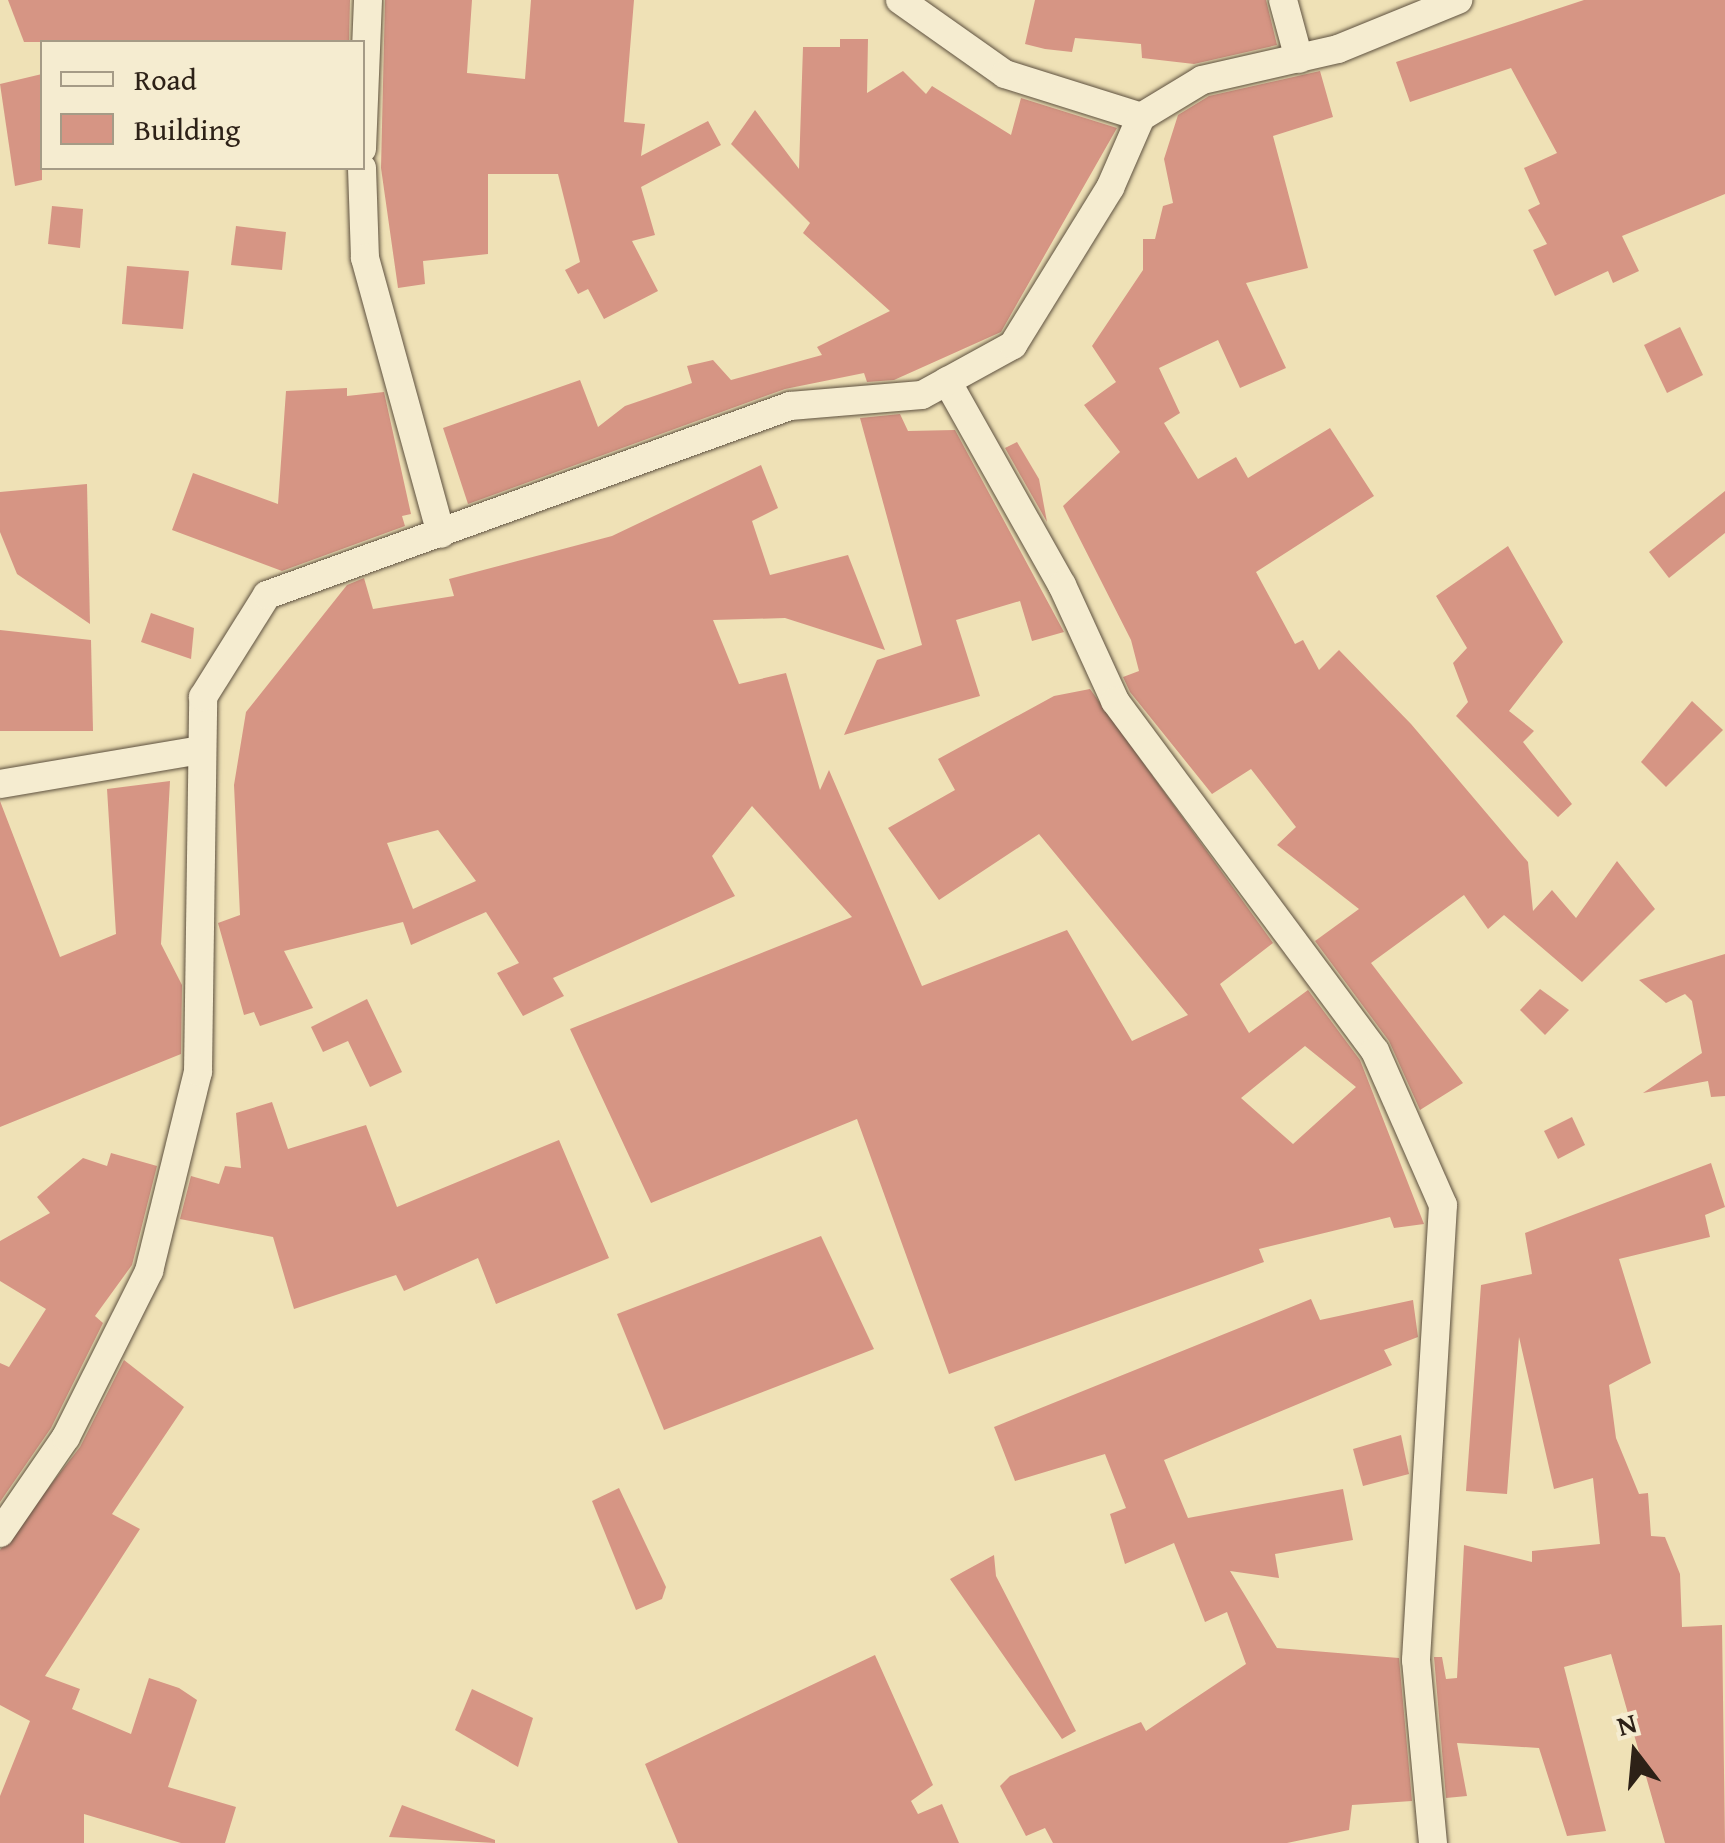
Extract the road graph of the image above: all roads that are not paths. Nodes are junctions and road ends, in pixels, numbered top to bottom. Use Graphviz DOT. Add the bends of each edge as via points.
graph roads {
  1 [pos="368,0"];
  2 [pos="900,0"];
  3 [pos="1283,0"];
  4 [pos="1458,0"];
  5 [pos="1299,59"];
  6 [pos="365,74"];
  7 [pos="1140,117"];
  8 [pos="362,170"];
  9 [pos="946,381"];
  10 [pos="441,534"];
  11 [pos="200,750"];
  12 [pos="0,784"];
  13 [pos="0,1533"];
  14 [pos="1433,1843"];
  1 -- 6 [label="street"];
  2 -- 7 [label="street" via="1006,74"];
  3 -- 5 [label="street"];
  4 -- 5 [label="street"];
  5 -- 7 [label="street" via="1202,80"];
  7 -- 9 [label="street" via="1110,188 1013,345"];
  8 -- 10 [label="street" via="365,258"];
  9 -- 10 [label="street" via="922,395 790,406"];
  9 -- 14 [label="street" via="1062,585 1115,702 1375,1051 1444,1205 1416,1660"];
  10 -- 11 [label="street" via="267,595 203,697"];
  11 -- 12 [label="street"];
  11 -- 13 [label="street" via="198,1072 149,1271 66,1436"];
}
